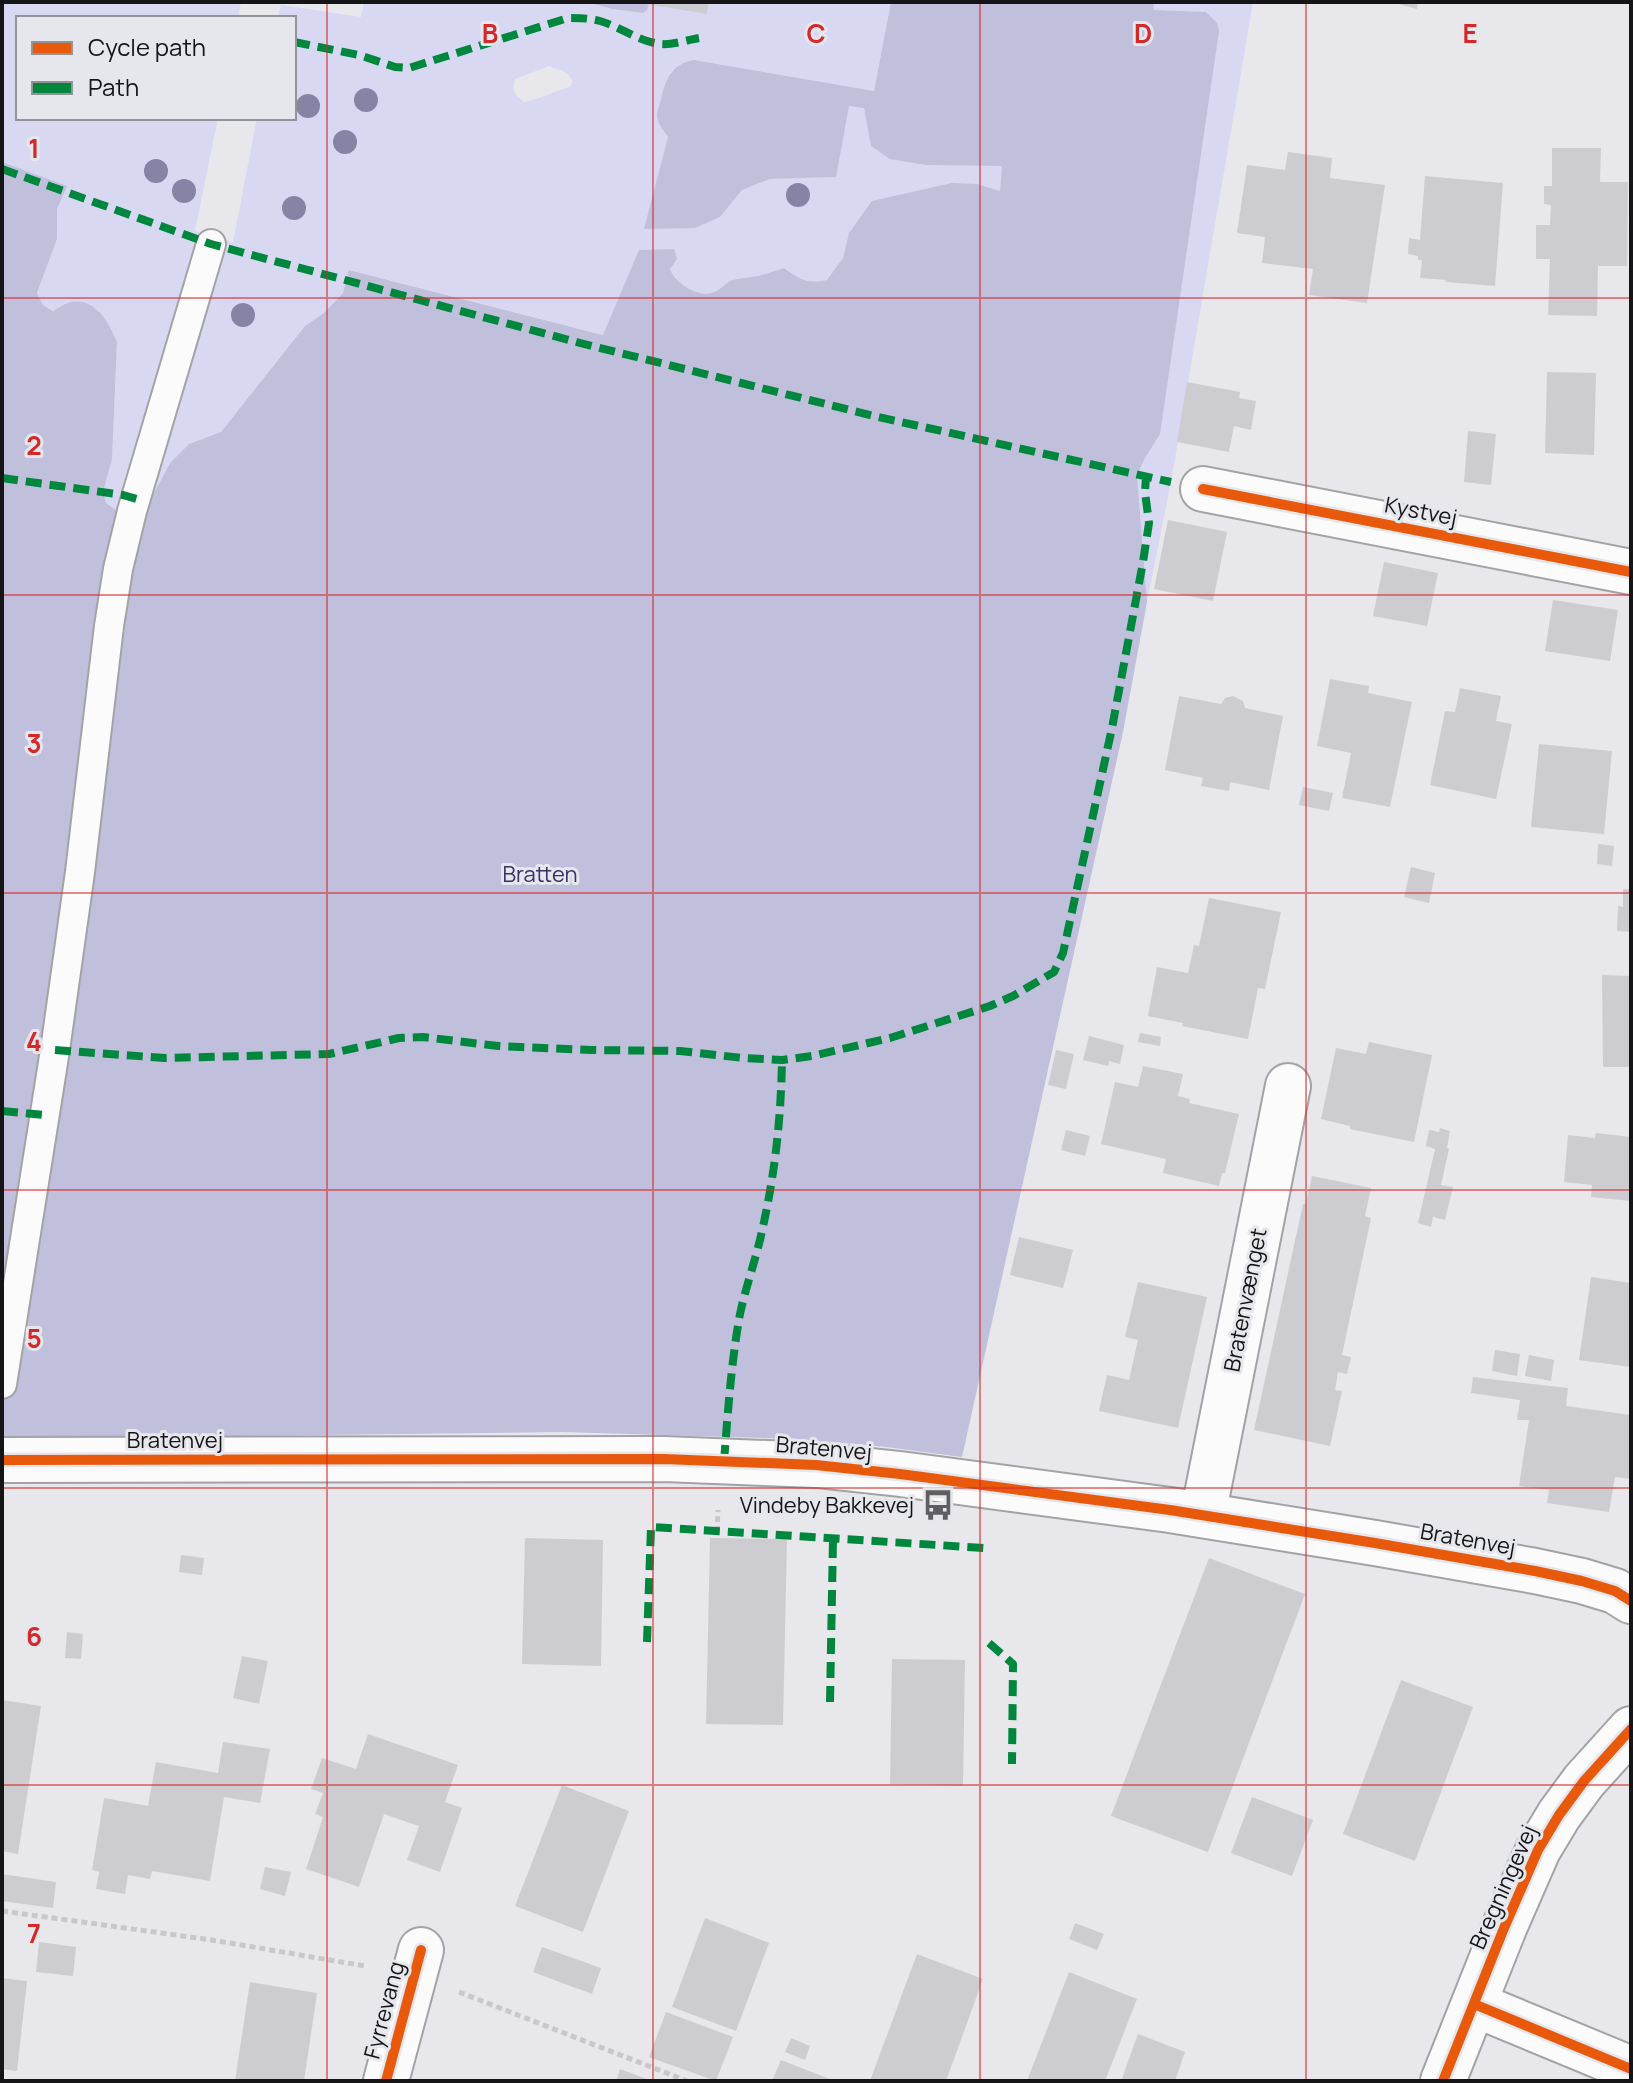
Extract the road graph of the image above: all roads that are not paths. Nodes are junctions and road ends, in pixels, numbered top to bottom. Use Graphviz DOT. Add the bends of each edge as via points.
graph roads {
  1 [pos="211,244"];
  2 [pos="1203,489"];
  3 [pos="1631,572"];
  4 [pos="1288,1086"];
  5 [pos="2,1384"];
  6 [pos="2,1460"];
  7 [pos="1203,1515"];
  8 [pos="1631,1601"];
  9 [pos="1631,1729"];
  10 [pos="417,1962"];
  11 [pos="1474,2004"];
  12 [pos="1631,2069"];
  13 [pos="386,2081"];
  14 [pos="1443,2081"];
  1 -- 5 [label="lane" via="118,569 55,1050"];
  2 -- 3 [label="street, Kystvej"];
  4 -- 7 [label="street, Bratenvænget"];
  6 -- 7 [label="street, Bratenvej" via="664,1459 816,1465"];
  7 -- 8 [label="street, Bratenvej" via="1535,1571 1615,1591"];
  9 -- 11 [label="street, Bregningevej" via="1584,1781 1538,1850"];
  10 -- 13 [label="street, Fyrrevang"];
  11 -- 12 [label="street"];
  11 -- 14 [label="street, Bregningevej"];
}
